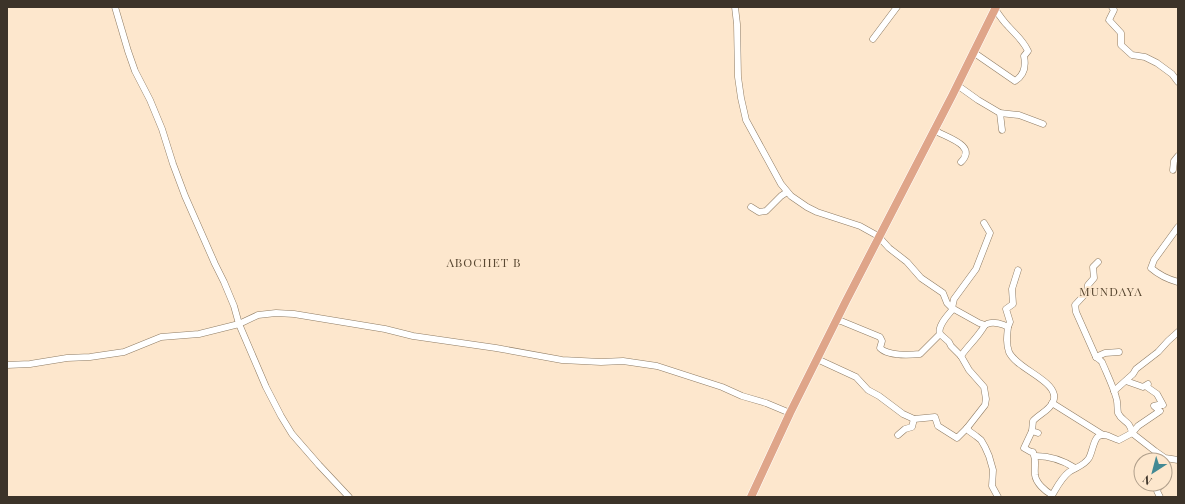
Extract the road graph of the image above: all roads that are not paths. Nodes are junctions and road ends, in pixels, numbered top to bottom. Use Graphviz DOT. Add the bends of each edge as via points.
graph roads {
  1 [pos="115,7"];
  2 [pos="735,7"];
  3 [pos="898,7"];
  4 [pos="1112,7"];
  5 [pos="995,8"];
  6 [pos="873,39"];
  7 [pos="973,52"];
  8 [pos="1178,82"];
  9 [pos="957,85"];
  10 [pos="1000,112"];
  11 [pos="1043,124"];
  12 [pos="934,130"];
  13 [pos="1002,130"];
  14 [pos="1178,156"];
  15 [pos="961,162"];
  16 [pos="1173,170"];
  17 [pos="787,192"];
  18 [pos="750,207"];
  19 [pos="984,222"];
  20 [pos="1178,227"];
  21 [pos="878,236"];
  22 [pos="1098,262"];
  23 [pos="1018,270"];
  24 [pos="1178,282"];
  25 [pos="952,308"];
  26 [pos="836,321"];
  27 [pos="240,324"];
  28 [pos="985,325"];
  29 [pos="1008,328"];
  30 [pos="1178,332"];
  31 [pos="940,334"];
  32 [pos="1119,352"];
  33 [pos="961,356"];
  34 [pos="1096,357"];
  35 [pos="817,359"];
  36 [pos="7,365"];
  37 [pos="1126,381"];
  38 [pos="1114,391"];
  39 [pos="1052,403"];
  40 [pos="790,413"];
  41 [pos="914,419"];
  42 [pos="967,428"];
  43 [pos="1132,433"];
  44 [pos="898,435"];
  45 [pos="1103,435"];
  46 [pos="1156,452"];
  47 [pos="1036,456"];
  48 [pos="1075,468"];
  49 [pos="1052,496"];
  50 [pos="349,497"];
  51 [pos="751,497"];
  52 [pos="998,497"];
  1 -- 27 [label="street" via="135,71 150,100 185,196"];
  2 -- 17 [label="street" via="738,77 746,120"];
  3 -- 6 [label="street"];
  4 -- 8 [label="street" via="1114,10 1109,20 1121,33 1121,45 1132,55 1145,57 1157,63"];
  5 -- 7 [label="main road"];
  5 -- 7 [label="street" via="1026,45 1028,51 1024,56 1023,73 1015,80"];
  7 -- 9 [label="main road"];
  9 -- 10 [label="street"];
  9 -- 12 [label="main road"];
  10 -- 11 [label="street"];
  10 -- 13 [label="street"];
  12 -- 15 [label="street" via="963,145 966,152"];
  12 -- 21 [label="main road"];
  14 -- 16 [label="street" via="1174,161"];
  17 -- 18 [label="street" via="766,211 759,212"];
  17 -- 21 [label="street" via="812,210 860,226"];
  19 -- 25 [label="street" via="990,233 976,269 954,299"];
  20 -- 24 [label="street" via="1151,268 1158,274"];
  21 -- 25 [label="street" via="921,278 943,293 947,304"];
  21 -- 26 [label="main road"];
  22 -- 34 [label="street" via="1093,267 1094,278 1088,285 1087,292 1075,305"];
  23 -- 29 [label="street" via="1012,289 1013,304 1006,309 1010,322"];
  25 -- 28 [label="street"];
  25 -- 31 [label="street" via="940,327"];
  26 -- 31 [label="street" via="876,336 882,341 882,350 898,354 920,354"];
  26 -- 35 [label="main road"];
  27 -- 36 [label="street" via="199,334 160,337 124,352"];
  27 -- 40 [label="street" via="258,315 294,314 562,360 638,362 711,383"];
  27 -- 50 [label="street" via="280,416 302,446"];
  28 -- 29 [label="street" via="1004,325"];
  28 -- 33 [label="street"];
  29 -- 39 [label="street" via="1006,342 1012,358 1049,385 1055,395"];
  30 -- 37 [label="street"];
  31 -- 33 [label="street"];
  32 -- 34 [label="street"];
  33 -- 42 [label="street" via="984,387 986,399 982,410"];
  34 -- 38 [label="street" via="1102,362"];
  35 -- 40 [label="main road"];
  35 -- 41 [label="street" via="856,377 868,390"];
  37 -- 38 [label="street"];
  37 -- 43 [label="street" via="1143,387 1148,384 1147,387 1157,394 1163,405 1154,406 1160,411"];
  38 -- 43 [label="street" via="1118,412 1130,426"];
  39 -- 45 [label="street"];
  39 -- 47 [label="street" via="1033,421 1035,432 1024,448"];
  40 -- 51 [label="main road"];
  41 -- 42 [label="street" via="935,417 938,426 957,438"];
  41 -- 44 [label="street" via="912,427"];
  42 -- 52 [label="street" via="985,447 993,470 992,486"];
  43 -- 45 [label="street" via="1119,440"];
  43 -- 46 [label="street"];
  45 -- 48 [label="street" via="1096,438 1087,461"];
  47 -- 48 [label="street" via="1064,462"];
  47 -- 49 [label="street" via="1035,476 1040,485"];
  48 -- 49 [label="street" via="1065,476"];
}
